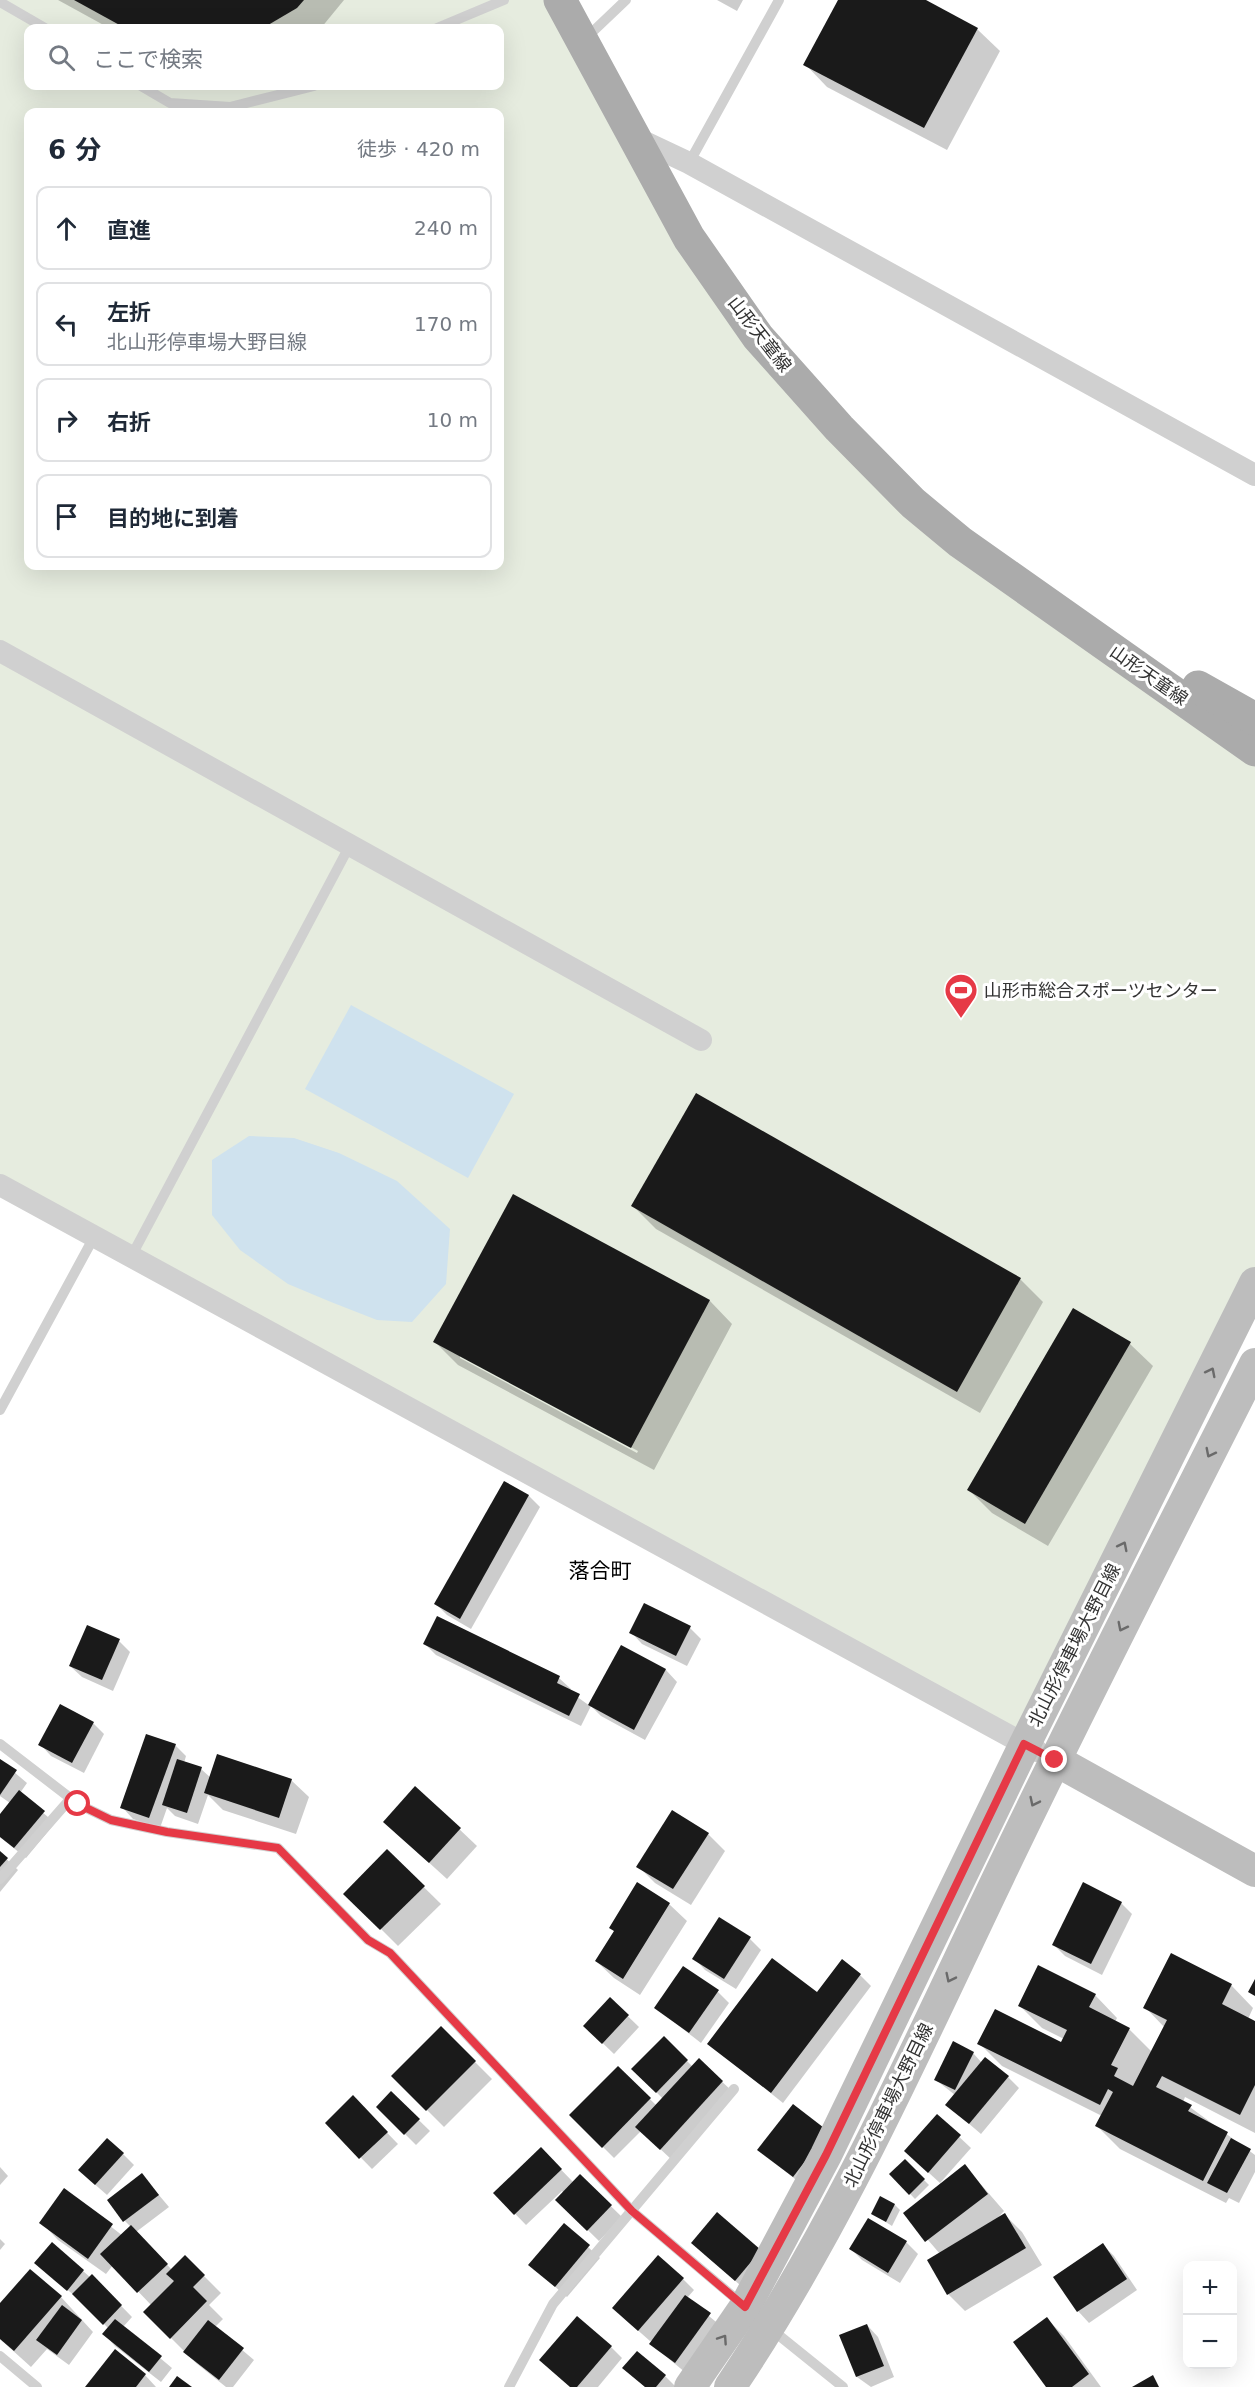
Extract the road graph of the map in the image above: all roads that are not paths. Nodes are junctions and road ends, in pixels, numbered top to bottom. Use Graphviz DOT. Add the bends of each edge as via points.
graph roads {
  1 [pos="504,0"];
  2 [pos="560,0"];
  3 [pos="626,0"];
  4 [pos="779,0"];
  5 [pos="0,2"];
  6 [pos="38,24"];
  7 [pos="447,24"];
  8 [pos="583,41"];
  9 [pos="148,90"];
  10 [pos="298,90"];
  11 [pos="636,138"];
  12 [pos="689,163"];
  13 [pos="1255,475"];
  14 [pos="1042,599"];
  15 [pos="0,651"];
  16 [pos="1255,719"];
  17 [pos="1255,750"];
  18 [pos="350,845"];
  19 [pos="701,1040"];
  20 [pos="0,1185"];
  21 [pos="94,1237"];
  22 [pos="131,1257"];
  23 [pos="1255,1283"];
  24 [pos="1255,1364"];
  25 [pos="0,1410"];
  26 [pos="0,1744"];
  27 [pos="1024,1744"];
  28 [pos="1055,1760"];
  29 [pos="71,1798"];
  30 [pos="1255,1871"];
  31 [pos="0,1879"];
  32 [pos="734,2089"];
  33 [pos="632,2211"];
  34 [pos="745,2307"];
  35 [pos="770,2328"];
  36 [pos="0,2356"];
  37 [pos="37,2387"];
  38 [pos="509,2387"];
  39 [pos="690,2387"];
  40 [pos="730,2387"];
  41 [pos="843,2387"];
  1 -- 7 [label="lane"];
  2 -- 8 [label="main road, 山形天童線"];
  3 -- 8 [label="lane"];
  4 -- 12 [label="lane"];
  5 -- 6 [label="lane"];
  8 -- 11 [label="main road, 山形天童線"];
  9 -- 10 [label="lane" via="170,103 230,107"];
  11 -- 12 [label="street"];
  11 -- 14 [label="main road, 山形天童線" via="689,238 758,337 831,420 913,504"];
  12 -- 13 [label="street"];
  14 -- 16 [label="main road, 山形天童線"];
  14 -- 17 [label="main road, 山形天童線"];
  15 -- 18 [label="street"];
  18 -- 19 [label="street"];
  18 -- 22 [label="lane"];
  20 -- 21 [label="street"];
  21 -- 22 [label="street"];
  21 -- 25 [label="lane"];
  22 -- 27 [label="street"];
  27 -- 23 [label="main road, 北山形停車場大野目線, one-way"];
  24 -- 28 [label="main road, 北山形停車場大野目線, one-way"];
  26 -- 29 [label="lane"];
  27 -- 28 [label="street"];
  27 -- 34 [label="main road, 北山形停車場大野目線" via="826,2155"];
  28 -- 30 [label="main road"];
  28 -- 35 [label="main road, 北山形停車場大野目線, one-way" via="868,2150"];
  29 -- 31 [label="lane"];
  29 -- 33 [label="lane" via="111,1820 278,1848 368,1940 390,1953"];
  32 -- 33 [label="lane"];
  33 -- 34 [label="lane"];
  33 -- 38 [label="lane" via="553,2304"];
  39 -- 34 [label="main road, 北山形停車場大野目線, one-way"];
  35 -- 40 [label="main road, 北山形停車場大野目線"];
  35 -- 41 [label="lane"];
  36 -- 37 [label="lane"];
}
